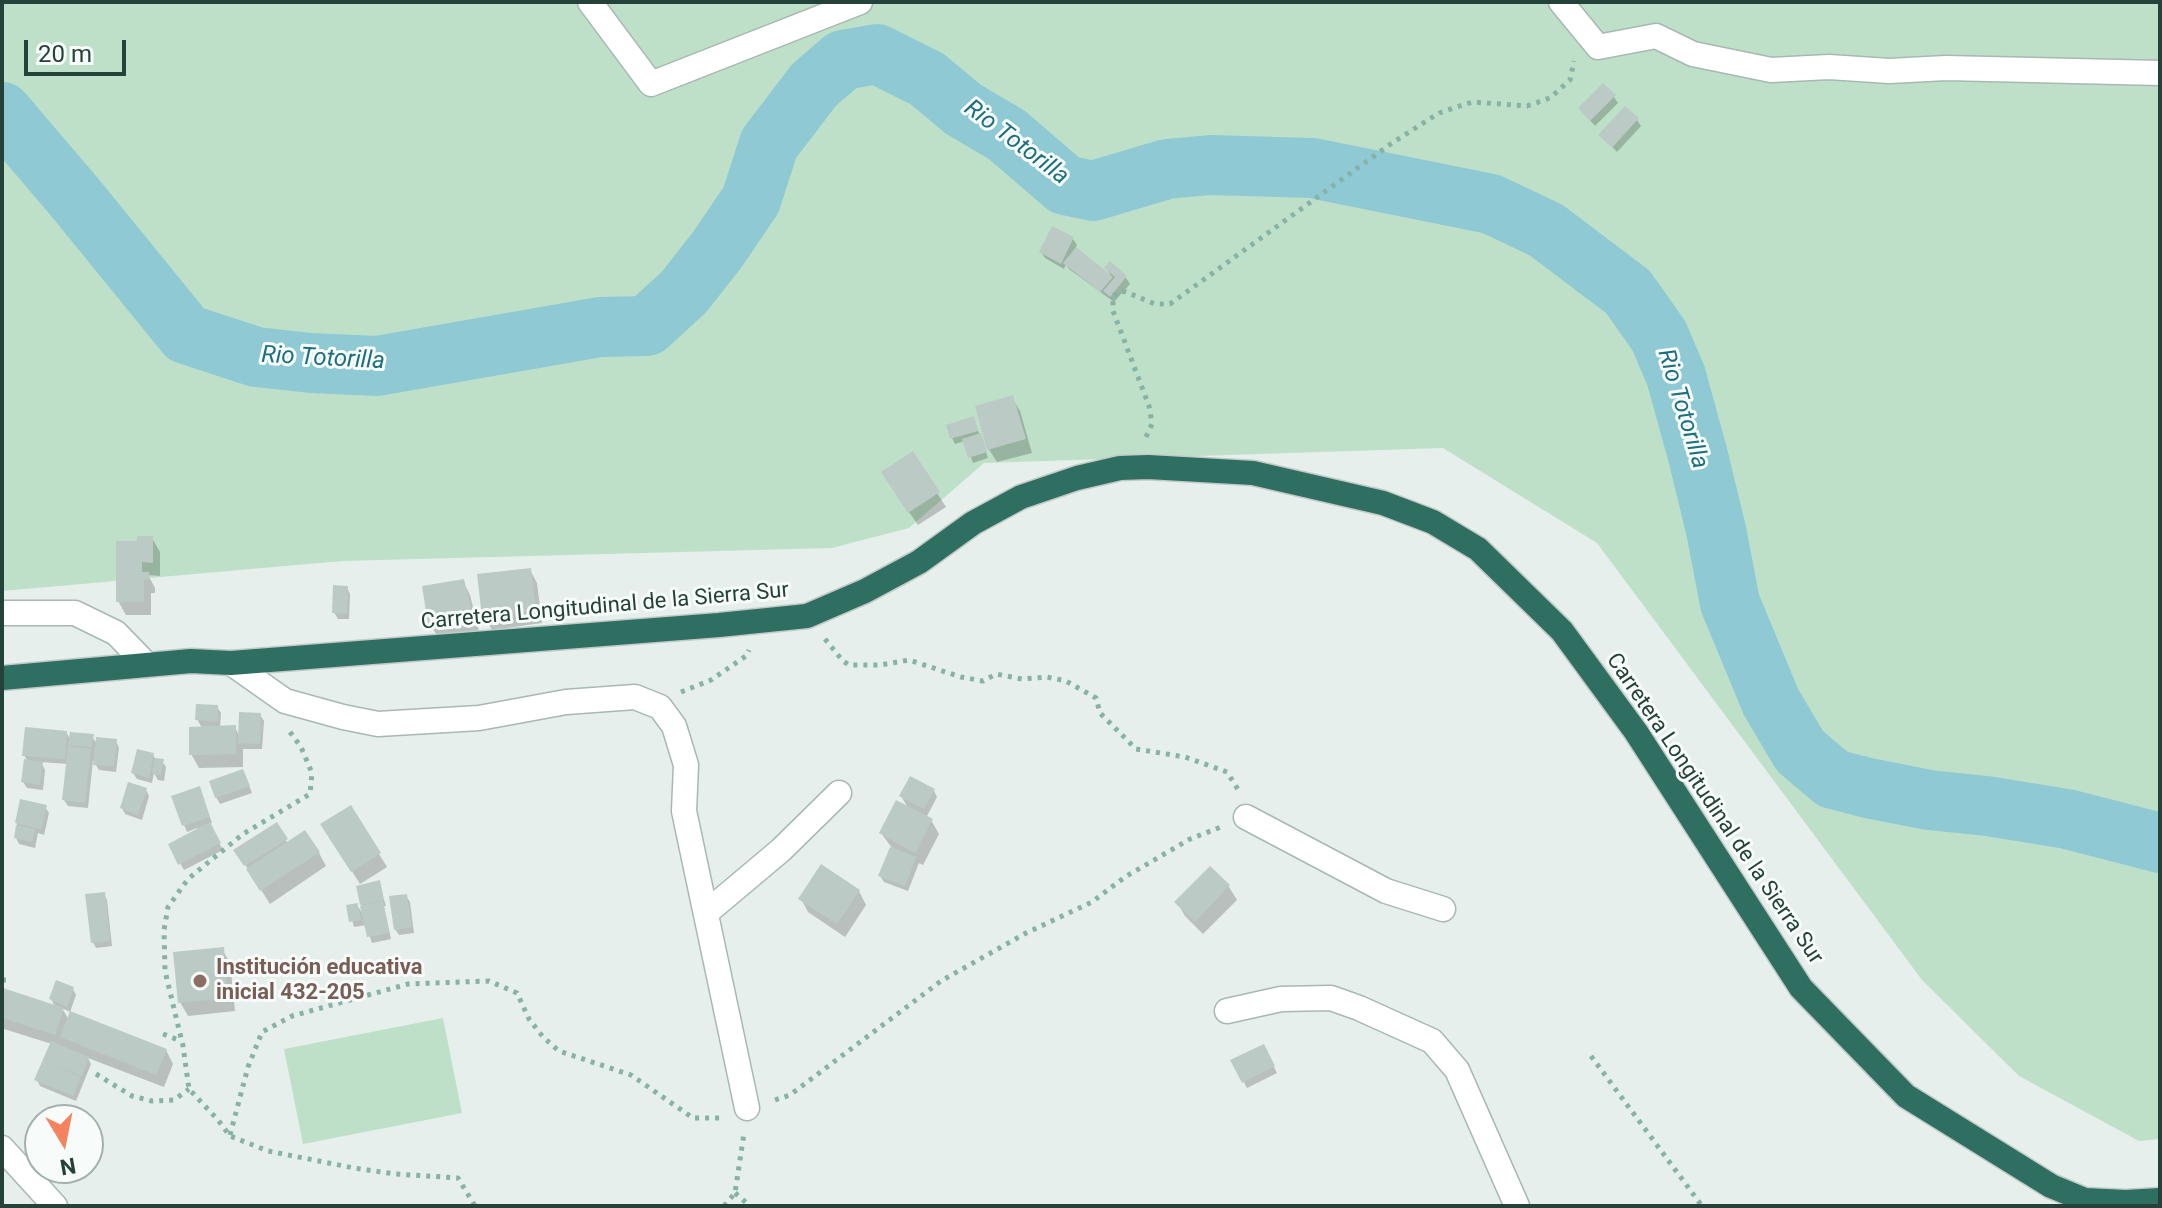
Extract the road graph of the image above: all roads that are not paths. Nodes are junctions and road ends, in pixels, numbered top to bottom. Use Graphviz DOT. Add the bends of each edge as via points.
graph roads {
  1 [pos="590,2"];
  2 [pos="860,2"];
  3 [pos="1561,2"];
  4 [pos="2160,73"];
  5 [pos="2,613"];
  6 [pos="231,663"];
  7 [pos="147,665"];
  8 [pos="2,678"];
  9 [pos="839,793"];
  10 [pos="1246,817"];
  11 [pos="1443,909"];
  12 [pos="706,913"];
  13 [pos="1227,1011"];
  14 [pos="747,1108"];
  15 [pos="2,1148"];
  16 [pos="2160,1200"];
  17 [pos="55,1206"];
  18 [pos="1517,1206"];
  1 -- 2 [label="street" via="651,84"];
  3 -- 4 [label="street" via="1598,47 1656,36 1693,54 1771,70"];
  5 -- 7 [label="street" via="75,613 116,633"];
  6 -- 7 [label="highway, Carretera Longitudinal de la Sierra Sur"];
  6 -- 12 [label="street" via="285,701 378,724 479,718 566,702 635,697 660,707 674,726 686,765 684,811"];
  6 -- 16 [label="highway, Carretera Longitudinal de la Sierra Sur" via="807,616 919,562 1021,497 1120,468 1253,473 1383,503 1433,522 1478,549 1562,631 1636,732 1801,988 1906,1096 2051,1186 2085,1200"];
  7 -- 8 [label="highway, Carretera Longitudinal de la Sierra Sur"];
  9 -- 12 [label="street"];
  10 -- 11 [label="street" via="1386,891"];
  12 -- 14 [label="street"];
  13 -- 18 [label="street" via="1281,999 1331,998 1432,1041 1457,1070"];
  15 -- 17 [label="street"];
}
